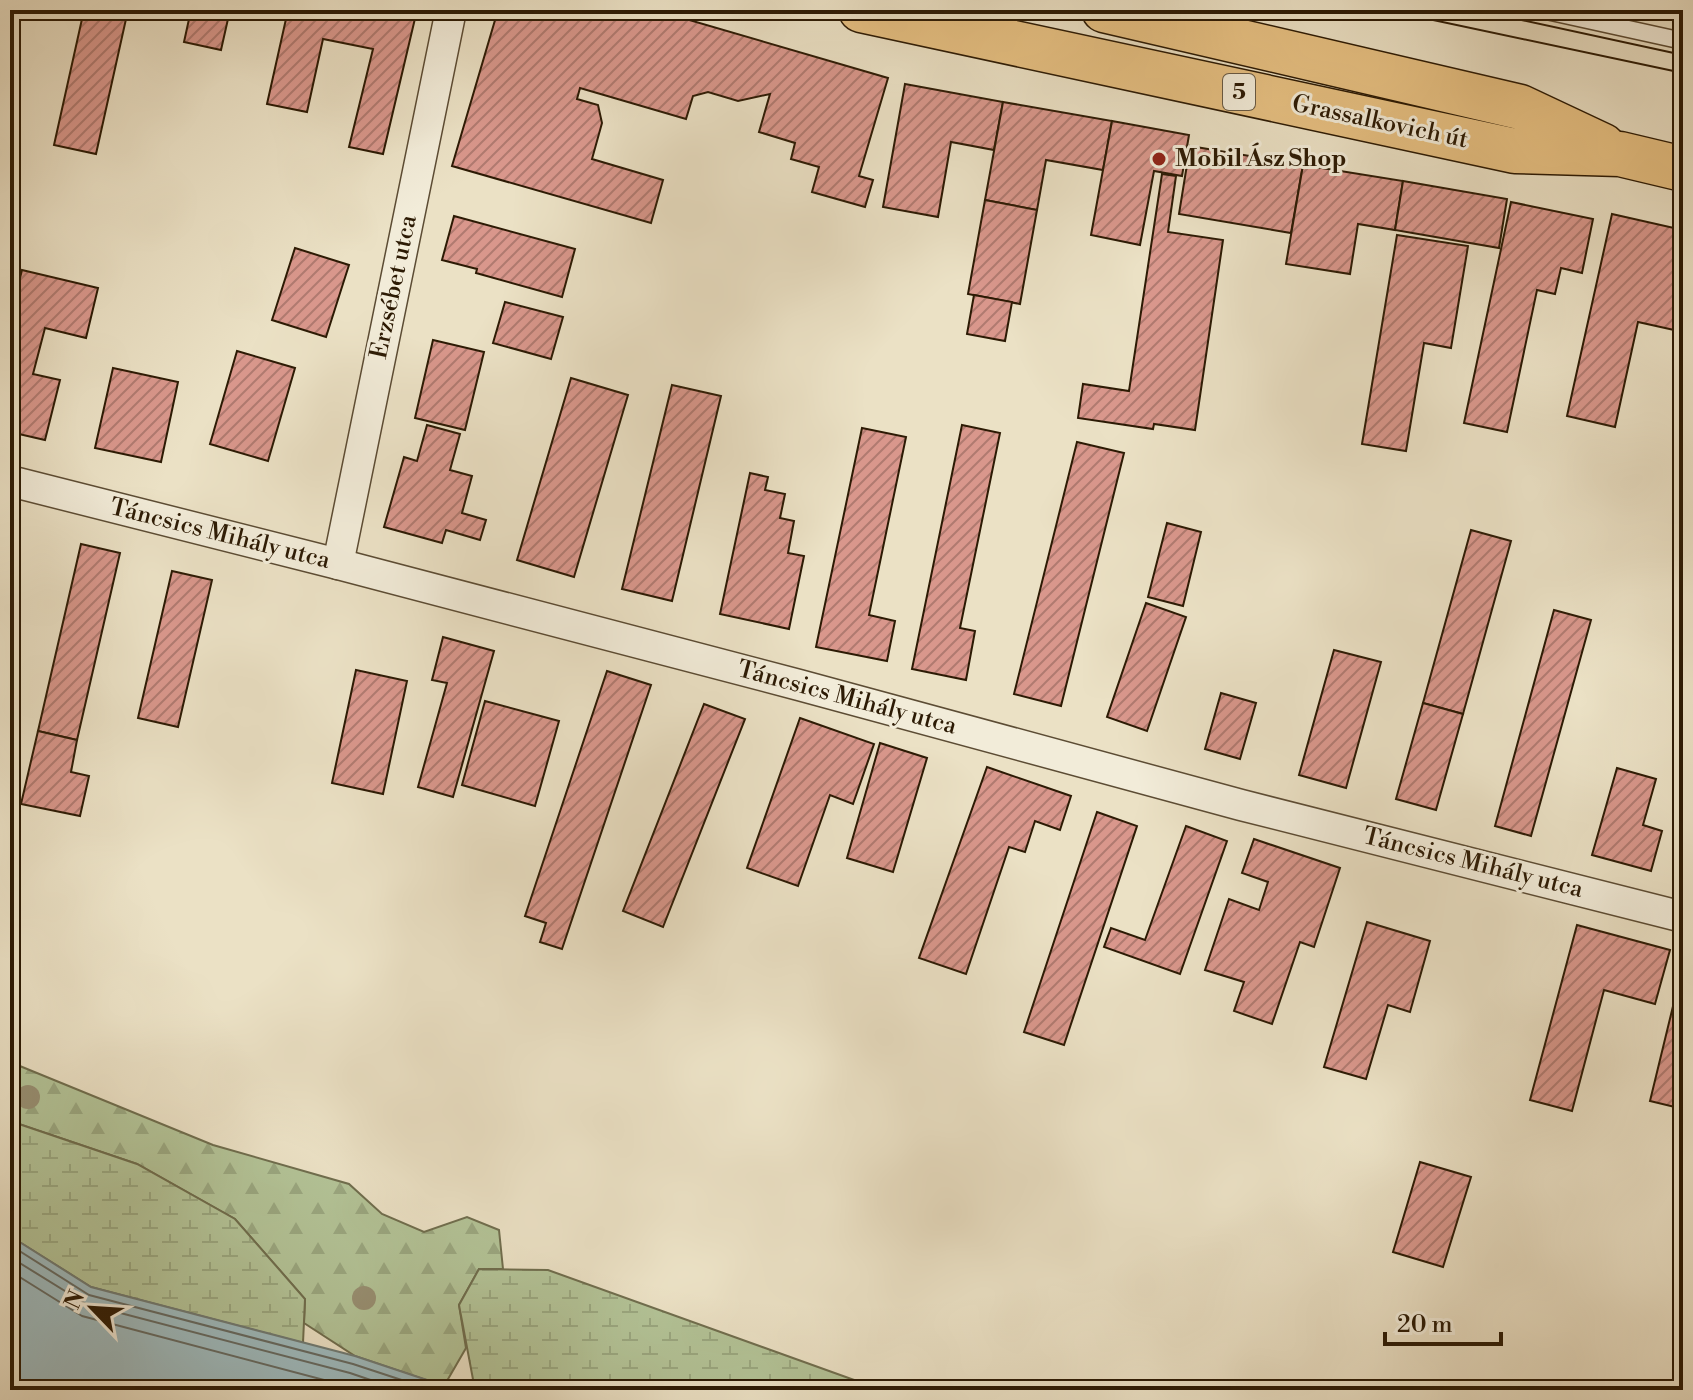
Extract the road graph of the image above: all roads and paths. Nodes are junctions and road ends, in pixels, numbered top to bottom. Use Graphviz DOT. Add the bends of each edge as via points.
graph roads {
  1 [pos="451,10"];
  2 [pos="861,10"];
  3 [pos="1104,10"];
  4 [pos="1542,10"];
  5 [pos="1683,41"];
  6 [pos="1620,154"];
  7 [pos="1683,169"];
  8 [pos="10,481"];
  9 [pos="338,564"];
  10 [pos="1683,917"];
  1 -- 9 [label="street, Erzsébet utca"];
  2 -- 6 [label="main road, Grassalkovich út / 5" via="1515,151"];
  3 -- 6 [label="main road, Grassalkovich út / 5" via="1520,107"];
  4 -- 5 [label="lane"];
  6 -- 7 [label="main road, Grassalkovich út / 5"];
  8 -- 9 [label="street, Táncsics Mihály utca"];
  9 -- 10 [label="street, Táncsics Mihály utca"];
}
